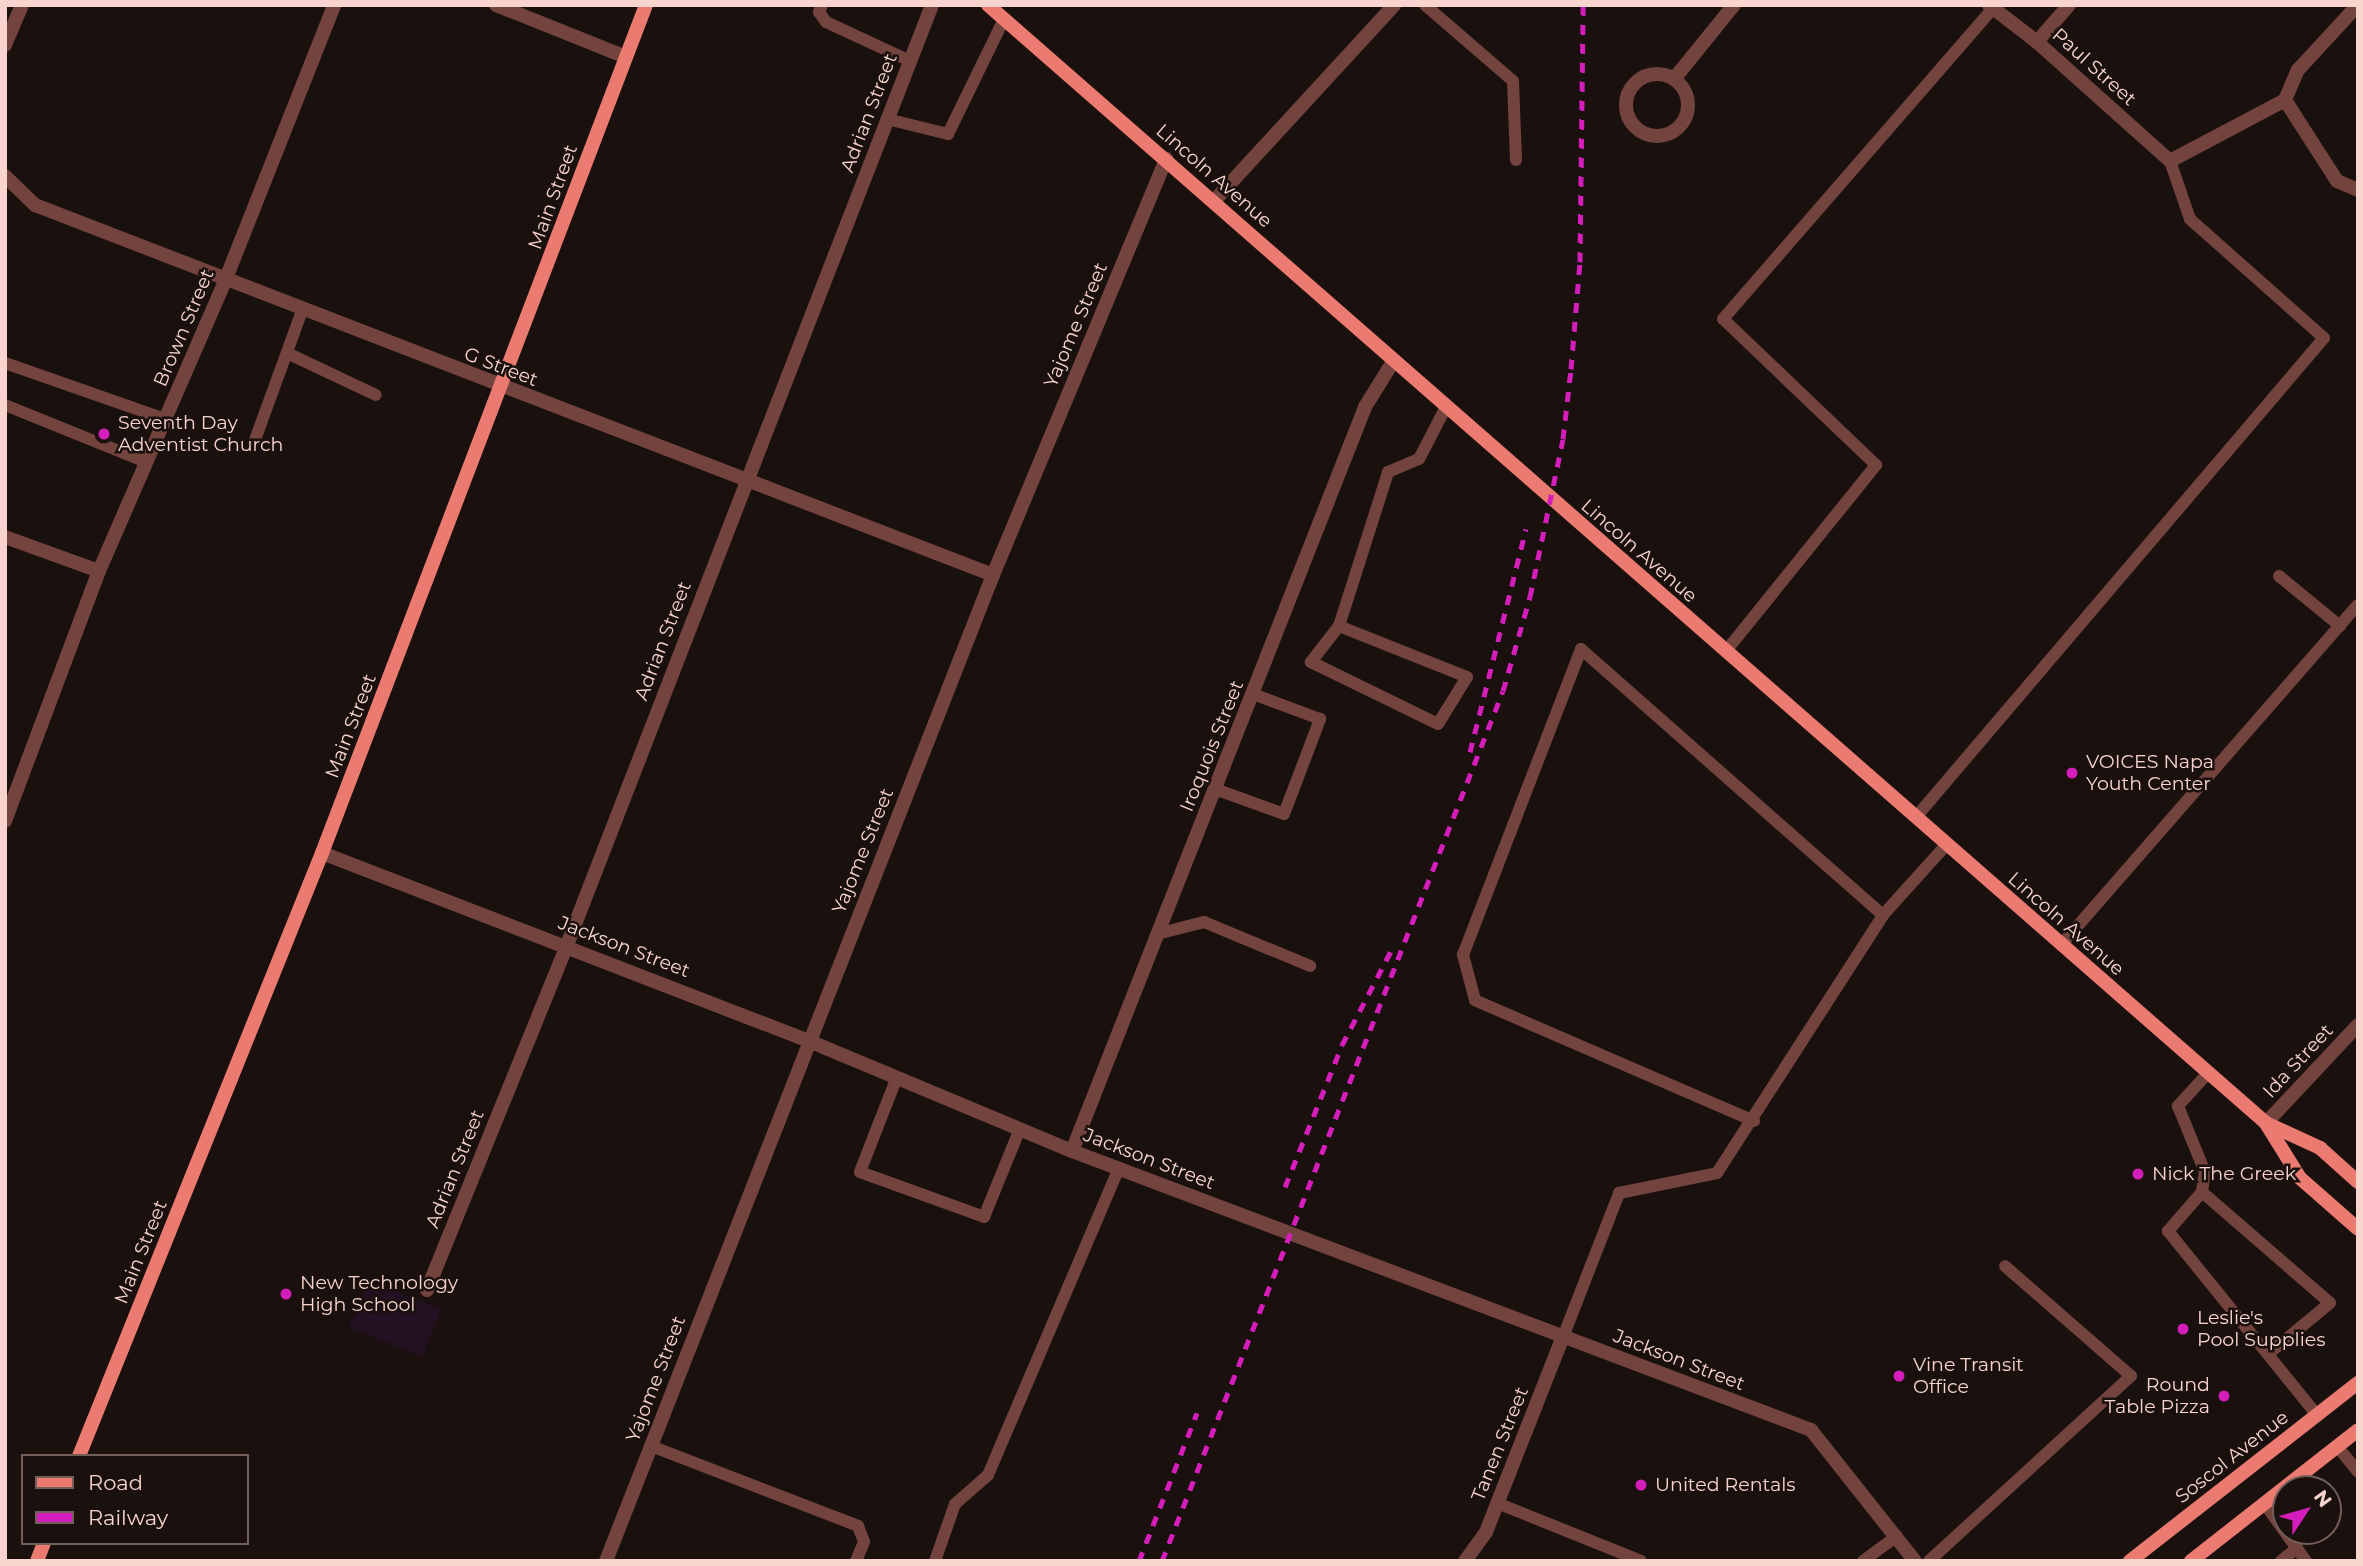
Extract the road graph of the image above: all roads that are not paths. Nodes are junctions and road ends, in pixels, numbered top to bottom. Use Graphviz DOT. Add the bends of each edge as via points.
graph roads {
  1 [pos="22,5"];
  2 [pos="334,5"];
  3 [pos="496,5"];
  4 [pos="646,5"];
  5 [pos="822,5"];
  6 [pos="932,5"];
  7 [pos="988,5"];
  8 [pos="1394,5"];
  9 [pos="1425,5"];
  10 [pos="1734,5"];
  11 [pos="2069,5"];
  12 [pos="2358,5"];
  13 [pos="1991,7"];
  14 [pos="1004,19"];
  15 [pos="2037,42"];
  16 [pos="5,45"];
  17 [pos="626,57"];
  18 [pos="910,61"];
  19 [pos="1674,79"];
  20 [pos="2285,100"];
  21 [pos="887,119"];
  22 [pos="1166,159"];
  23 [pos="1516,160"];
  24 [pos="2170,161"];
  25 [pos="5,176"];
  26 [pos="2358,190"];
  27 [pos="1214,201"];
  28 [pos="225,281"];
  29 [pos="302,311"];
  30 [pos="287,353"];
  31 [pos="1394,360"];
  32 [pos="5,363"];
  33 [pos="502,389"];
  34 [pos="376,395"];
  35 [pos="5,405"];
  36 [pos="1446,407"];
  37 [pos="165,419"];
  38 [pos="255,440"];
  39 [pos="146,462"];
  40 [pos="746,480"];
  41 [pos="5,537"];
  42 [pos="99,571"];
  43 [pos="993,575"];
  44 [pos="2279,576"];
  45 [pos="2358,605"];
  46 [pos="1339,625"];
  47 [pos="2340,626"];
  48 [pos="1726,651"];
  49 [pos="1253,694"];
  50 [pos="1215,789"];
  51 [pos="1916,817"];
  52 [pos="5,821"];
  53 [pos="1947,845"];
  54 [pos="322,852"];
  55 [pos="1884,915"];
  56 [pos="1157,934"];
  57 [pos="567,945"];
  58 [pos="2061,945"];
  59 [pos="1310,966"];
  60 [pos="2358,1025"];
  61 [pos="808,1041"];
  62 [pos="2208,1073"];
  63 [pos="897,1077"];
  64 [pos="1754,1121"];
  65 [pos="2266,1124"];
  66 [pos="1020,1129"];
  67 [pos="1072,1151"];
  68 [pos="1119,1168"];
  69 [pos="2358,1182"];
  70 [pos="2202,1192"];
  71 [pos="2358,1229"];
  72 [pos="2005,1266"];
  73 [pos="427,1290"];
  74 [pos="1563,1337"];
  75 [pos="2268,1354"];
  76 [pos="2358,1383"];
  77 [pos="2318,1415"];
  78 [pos="2358,1430"];
  79 [pos="651,1446"];
  80 [pos="2337,1446"];
  81 [pos="80,1454"];
  82 [pos="2358,1472"];
  83 [pos="1497,1503"];
  84 [pos="2264,1503"];
  85 [pos="1897,1536"];
  86 [pos="2297,1548"];
  87 [pos="606,1561"];
  88 [pos="856,1561"];
  89 [pos="934,1561"];
  90 [pos="1465,1561"];
  91 [pos="1641,1561"];
  92 [pos="1863,1561"];
  93 [pos="1915,1561"];
  94 [pos="1929,1561"];
  95 [pos="2130,1561"];
  96 [pos="2191,1561"];
  97 [pos="2281,1561"];
  98 [pos="2306,1561"];
  1 -- 16 [label="street"];
  2 -- 28 [label="street, Brown Street"];
  3 -- 17 [label="street"];
  4 -- 17 [label="main road, Main Street"];
  5 -- 18 [label="lane" via="819,12 826,22"];
  6 -- 18 [label="street, Adrian Street"];
  7 -- 14 [label="main road, Lincoln Avenue"];
  8 -- 27 [label="street"];
  9 -- 23 [label="lane" via="1513,81"];
  10 -- 19 [label="street"];
  11 -- 15 [label="street"];
  12 -- 20 [label="street" via="2298,70"];
  13 -- 15 [label="street, Paul Street"];
  13 -- 48 [label="lane" via="1723,319 1876,465"];
  14 -- 21 [label="lane" via="948,134"];
  14 -- 22 [label="main road, Lincoln Avenue"];
  15 -- 24 [label="street, Paul Street"];
  17 -- 33 [label="main road, Main Street"];
  18 -- 21 [label="street, Adrian Street"];
  19 -- 19 [label="street" via="1654,74 1635,83 1626,103 1639,130 1658,136 1683,122 1688,104"];
  20 -- 24 [label="street"];
  20 -- 26 [label="street" via="2337,181"];
  21 -- 40 [label="street, Adrian Street"];
  22 -- 27 [label="main road, Lincoln Avenue"];
  22 -- 43 [label="street, Yajome Street"];
  24 -- 51 [label="lane" via="2190,219 2324,338"];
  25 -- 28 [label="street, G Street" via="36,205"];
  27 -- 31 [label="main road, Lincoln Avenue"];
  28 -- 29 [label="street, G Street"];
  28 -- 37 [label="street, Brown Street"];
  29 -- 30 [label="lane"];
  29 -- 33 [label="street, G Street"];
  30 -- 34 [label="lane"];
  30 -- 38 [label="lane"];
  31 -- 36 [label="main road, Lincoln Avenue"];
  31 -- 49 [label="street, Iroquois Street" via="1365,407"];
  32 -- 37 [label="lane"];
  33 -- 40 [label="street, G Street"];
  33 -- 54 [label="main road, Main Street"];
  35 -- 39 [label="lane"];
  36 -- 46 [label="lane" via="1419,459 1388,472"];
  36 -- 48 [label="main road, Lincoln Avenue"];
  37 -- 39 [label="street, Brown Street"];
  39 -- 42 [label="street, Brown Street"];
  40 -- 43 [label="street, G Street"];
  40 -- 57 [label="street, Adrian Street"];
  41 -- 42 [label="street"];
  42 -- 52 [label="street, Brown Street"];
  43 -- 61 [label="street, Yajome Street"];
  44 -- 47 [label="lane"];
  45 -- 47 [label="lane"];
  46 -- 46 [label="lane" via="1467,677 1438,724 1311,662"];
  47 -- 58 [label="lane"];
  48 -- 51 [label="main road, Lincoln Avenue"];
  49 -- 50 [label="street, Iroquois Street"];
  49 -- 50 [label="lane" via="1320,719 1284,814"];
  50 -- 56 [label="street, Iroquois Street"];
  51 -- 53 [label="main road, Lincoln Avenue"];
  53 -- 55 [label="lane"];
  53 -- 58 [label="main road, Lincoln Avenue"];
  54 -- 57 [label="street, Jackson Street"];
  54 -- 81 [label="main road, Main Street"];
  55 -- 64 [label="lane"];
  55 -- 64 [label="lane" via="1581,649 1463,955 1475,1000"];
  56 -- 59 [label="lane" via="1204,922"];
  56 -- 67 [label="street, Iroquois Street"];
  57 -- 61 [label="street, Jackson Street"];
  57 -- 73 [label="street, Adrian Street"];
  58 -- 62 [label="main road, Lincoln Avenue"];
  60 -- 65 [label="street, Ida Street"];
  61 -- 63 [label="street, Jackson Street"];
  61 -- 79 [label="street, Yajome Street"];
  62 -- 65 [label="main road, Lincoln Avenue"];
  62 -- 70 [label="lane" via="2178,1106 2205,1172"];
  63 -- 66 [label="street, Jackson Street"];
  63 -- 66 [label="lane" via="860,1171 984,1217"];
  64 -- 74 [label="lane" via="1717,1173 1619,1193"];
  65 -- 69 [label="main road, Lincoln Avenue" via="2320,1148"];
  65 -- 71 [label="main road, Lincoln Avenue" via="2300,1178"];
  66 -- 67 [label="street, Jackson Street"];
  67 -- 68 [label="street, Jackson Street"];
  68 -- 74 [label="street, Jackson Street"];
  68 -- 89 [label="lane" via="988,1475 955,1504"];
  70 -- 75 [label="lane" via="2168,1231"];
  70 -- 75 [label="lane" via="2330,1303"];
  72 -- 94 [label="lane" via="2131,1376"];
  74 -- 83 [label="street, Tanen Street"];
  74 -- 85 [label="street, Jackson Street" via="1811,1430"];
  75 -- 77 [label="lane"];
  76 -- 77 [label="main road, Soscol Avenue"];
  77 -- 95 [label="main road, Soscol Avenue"];
  78 -- 80 [label="main road"];
  79 -- 87 [label="street, Yajome Street"];
  79 -- 88 [label="lane" via="859,1527 864,1542"];
  80 -- 82 [label="lane"];
  80 -- 84 [label="main road"];
  83 -- 90 [label="street, Tanen Street" via="1486,1532"];
  83 -- 91 [label="lane"];
  84 -- 86 [label="lane"];
  84 -- 96 [label="main road"];
  85 -- 92 [label="lane"];
  85 -- 93 [label="street, Jackson Street"];
  86 -- 97 [label="lane"];
  86 -- 98 [label="lane"];
}
